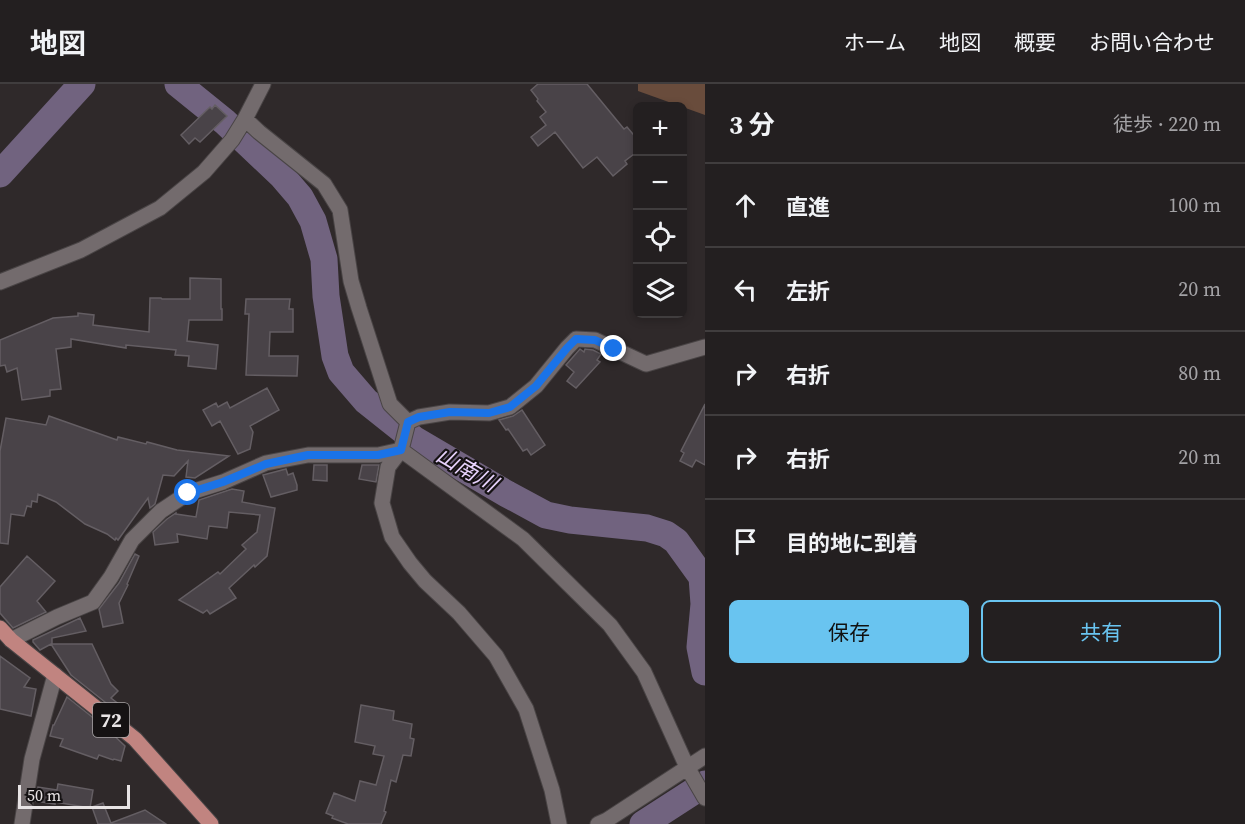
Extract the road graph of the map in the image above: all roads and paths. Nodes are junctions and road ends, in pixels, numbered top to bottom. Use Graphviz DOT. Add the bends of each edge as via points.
graph roads {
  1 [pos="263,84"];
  2 [pos="245,119"];
  3 [pos="0,282"];
  4 [pos="705,347"];
  5 [pos="408,422"];
  6 [pos="401,450"];
  7 [pos="0,628"];
  8 [pos="11,640"];
  9 [pos="55,675"];
  10 [pos="705,756"];
  11 [pos="687,766"];
  12 [pos="705,798"];
  13 [pos="22,824"];
  14 [pos="211,824"];
  15 [pos="560,824"];
  16 [pos="598,824"];
  1 -- 2 [label="street"];
  2 -- 3 [label="street" via="204,172 160,208 81,250"];
  2 -- 5 [label="street" via="324,184 340,210 359,308 390,404"];
  4 -- 5 [label="street" via="645,364 595,340 576,339 536,386 510,407 489,413 450,412"];
  5 -- 6 [label="street"];
  6 -- 8 [label="street" via="378,455 308,455 266,464 188,493 161,511 132,540 93,602"];
  6 -- 11 [label="street" via="523,539 610,625 644,672"];
  6 -- 15 [label="street" via="388,467 382,503 392,537 425,581 496,656 526,709"];
  7 -- 8 [label="main road, 72"];
  8 -- 9 [label="main road, 72"];
  9 -- 13 [label="street" via="32,759"];
  9 -- 14 [label="main road, 72" via="135,739"];
  10 -- 11 [label="street"];
  11 -- 12 [label="street"];
  11 -- 16 [label="street"];
}
